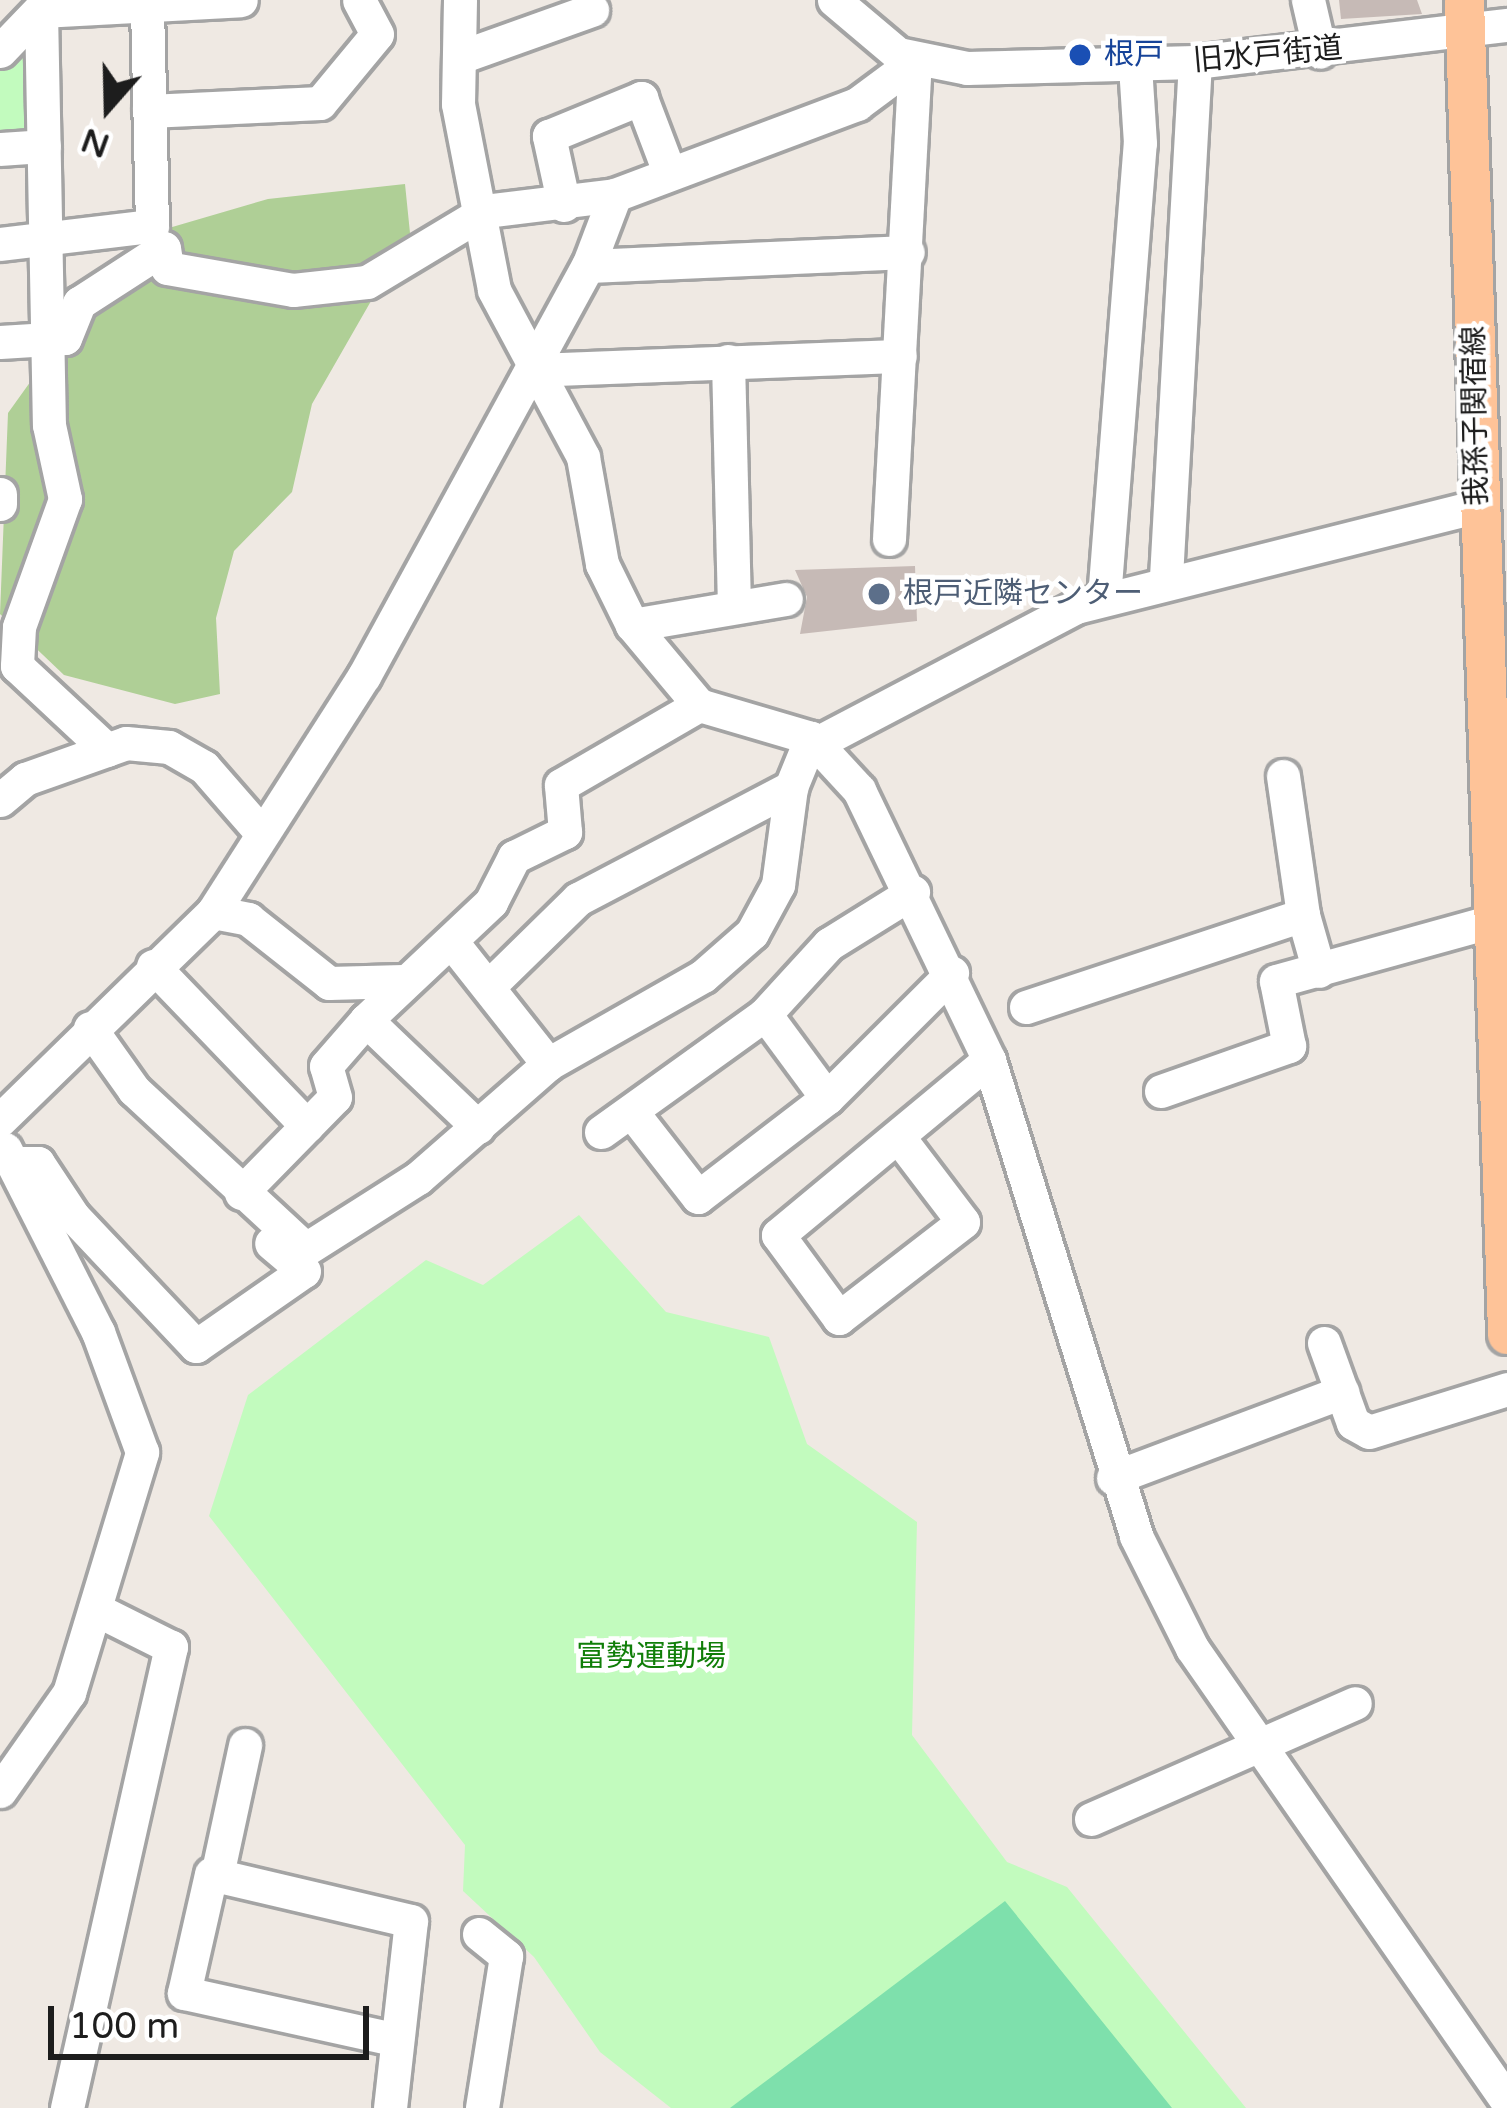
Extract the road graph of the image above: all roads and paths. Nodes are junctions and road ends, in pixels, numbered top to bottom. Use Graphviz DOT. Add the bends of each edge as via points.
graph roads {
  1 [pos="241,0"];
  2 [pos="359,0"];
  3 [pos="460,0"];
  4 [pos="834,0"];
  5 [pos="1308,0"];
  6 [pos="45,6"];
  7 [pos="147,6"];
  8 [pos="592,10"];
  9 [pos="1464,16"];
  10 [pos="1507,25"];
  11 [pos="0,51"];
  12 [pos="1320,52"];
  13 [pos="466,55"];
  14 [pos="915,61"];
  15 [pos="1196,62"];
  16 [pos="1135,65"];
  17 [pos="148,111"];
  18 [pos="44,146"];
  19 [pos="0,149"];
  20 [pos="668,169"];
  21 [pos="615,195"];
  22 [pos="564,205"];
  23 [pos="485,211"];
  24 [pos="46,241"];
  25 [pos="0,244"];
  26 [pos="908,252"];
  27 [pos="588,266"];
  28 [pos="50,339"];
  29 [pos="0,342"];
  30 [pos="900,356"];
  31 [pos="728,362"];
  32 [pos="531,366"];
  33 [pos="0,494"];
  34 [pos="0,504"];
  35 [pos="1488,514"];
  36 [pos="889,539"];
  37 [pos="1166,577"];
  38 [pos="786,598"];
  39 [pos="1104,598"];
  40 [pos="734,607"];
  41 [pos="632,625"];
  42 [pos="1496,669"];
  43 [pos="699,705"];
  44 [pos="814,740"];
  45 [pos="107,750"];
  46 [pos="1283,776"];
  47 [pos="7,781"];
  48 [pos="791,787"];
  49 [pos="259,830"];
  50 [pos="913,892"];
  51 [pos="1499,911"];
  52 [pos="213,912"];
  53 [pos="1303,915"];
  54 [pos="451,940"];
  55 [pos="153,966"];
  56 [pos="1319,971"];
  57 [pos="952,973"];
  58 [pos="404,981"];
  59 [pos="488,987"];
  60 [pos="1026,1007"];
  61 [pos="765,1014"];
  62 [pos="365,1020"];
  63 [pos="83,1036"];
  64 [pos="989,1060"];
  65 [pos="548,1064"];
  66 [pos="1161,1091"];
  67 [pos="827,1098"];
  68 [pos="631,1112"];
  69 [pos="0,1120"];
  70 [pos="307,1126"];
  71 [pos="478,1127"];
  72 [pos="601,1132"];
  73 [pos="899,1139"];
  74 [pos="7,1152"];
  75 [pos="241,1193"];
  76 [pos="1503,1226"];
  77 [pos="1507,1334"];
  78 [pos="1324,1343"];
  79 [pos="1507,1389"];
  80 [pos="1342,1392"];
  81 [pos="1113,1478"];
  82 [pos="95,1609"];
  83 [pos="1355,1702"];
  84 [pos="1258,1741"];
  85 [pos="245,1745"];
  86 [pos="0,1791"];
  87 [pos="1091,1820"];
  88 [pos="217,1875"];
  89 [pos="479,1934"];
  90 [pos="398,2040"];
  91 [pos="1507,2101"];
  92 [pos="67,2108"];
  93 [pos="390,2108"];
  94 [pos="482,2108"];
  1 -- 7 [label="street"];
  2 -- 17 [label="street" via="377,34 320,103"];
  3 -- 13 [label="street"];
  4 -- 14 [label="street"];
  5 -- 12 [label="street"];
  6 -- 7 [label="street"];
  6 -- 11 [label="street"];
  6 -- 18 [label="street"];
  7 -- 17 [label="street"];
  8 -- 13 [label="street"];
  9 -- 10 [label="street, 旧水戸街道"];
  9 -- 12 [label="street, 旧水戸街道"];
  9 -- 35 [label="main road, 我孫子関宿線"];
  12 -- 15 [label="street, 旧水戸街道"];
  13 -- 23 [label="street" via="458,104"];
  14 -- 16 [label="street, 旧水戸街道"];
  14 -- 20 [label="street" via="857,104"];
  14 -- 26 [label="street"];
  15 -- 16 [label="street, 旧水戸街道"];
  15 -- 37 [label="street"];
  16 -- 39 [label="street" via="1140,142"];
  17 -- 24 [label="street" via="152,226"];
  18 -- 19 [label="street"];
  18 -- 24 [label="street"];
  20 -- 21 [label="street"];
  20 -- 22 [label="street" via="640,98 549,136"];
  21 -- 22 [label="street"];
  21 -- 27 [label="street"];
  22 -- 23 [label="street"];
  23 -- 28 [label="street" via="401,266 318,292 167,268 164,248 96,289 65,338"];
  23 -- 32 [label="street" via="494,290"];
  24 -- 25 [label="street"];
  24 -- 28 [label="street"];
  26 -- 27 [label="street"];
  26 -- 30 [label="street"];
  27 -- 32 [label="street"];
  28 -- 29 [label="street"];
  28 -- 45 [label="street" via="49,425 65,499 19,627 17,666"];
  30 -- 31 [label="street"];
  30 -- 36 [label="street"];
  31 -- 32 [label="street"];
  31 -- 40 [label="street"];
  32 -- 41 [label="street" via="583,457 602,565"];
  32 -- 49 [label="street" via="364,676"];
  33 -- 34 [label="street"];
  35 -- 37 [label="street"];
  35 -- 42 [label="main road, 我孫子関宿線"];
  37 -- 39 [label="street"];
  38 -- 40 [label="street"];
  39 -- 44 [label="street"];
  40 -- 41 [label="street"];
  41 -- 43 [label="street"];
  42 -- 51 [label="main road, 我孫子関宿線"];
  43 -- 44 [label="street"];
  43 -- 54 [label="street" via="561,784 565,832 514,857 491,902"];
  44 -- 48 [label="street"];
  44 -- 50 [label="street" via="859,790"];
  45 -- 47 [label="street"];
  45 -- 49 [label="street" via="169,747 204,767"];
  46 -- 53 [label="street"];
  48 -- 59 [label="street" via="578,898"];
  48 -- 65 [label="street" via="778,885 752,933 703,976"];
  49 -- 52 [label="street"];
  50 -- 57 [label="street"];
  50 -- 61 [label="street" via="829,944"];
  51 -- 56 [label="street"];
  51 -- 76 [label="main road, 我孫子関宿線"];
  52 -- 55 [label="street"];
  52 -- 58 [label="street" via="248,919 329,983"];
  53 -- 56 [label="street"];
  53 -- 60 [label="street"];
  54 -- 58 [label="street"];
  54 -- 59 [label="street"];
  55 -- 63 [label="street"];
  55 -- 70 [label="street"];
  56 -- 66 [label="street" via="1276,981 1289,1046"];
  57 -- 64 [label="street"];
  57 -- 67 [label="street"];
  58 -- 62 [label="street"];
  59 -- 65 [label="street"];
  61 -- 67 [label="street"];
  61 -- 68 [label="street"];
  62 -- 70 [label="street" via="326,1066 335,1097"];
  62 -- 71 [label="street"];
  63 -- 69 [label="street"];
  63 -- 74 [label="street" via="229,1208 304,1271 196,1346 73,1216 38,1162"];
  63 -- 75 [label="street"];
  64 -- 73 [label="street"];
  64 -- 81 [label="street"];
  65 -- 71 [label="street"];
  67 -- 68 [label="street" via="698,1197"];
  68 -- 72 [label="street"];
  70 -- 75 [label="street"];
  71 -- 75 [label="street" via="306,1249"];
  73 -- 73 [label="street" via="778,1235 839,1318 963,1222"];
  74 -- 82 [label="street" via="98,1332 142,1452"];
  76 -- 77 [label="main road, 我孫子関宿線"];
  78 -- 80 [label="street"];
  79 -- 80 [label="street" via="1370,1432 1353,1423"];
  80 -- 81 [label="street"];
  81 -- 84 [label="street" via="1192,1648"];
  82 -- 86 [label="street" via="69,1693"];
  82 -- 92 [label="street" via="171,1647"];
  83 -- 84 [label="street"];
  84 -- 87 [label="street"];
  84 -- 91 [label="street"];
  85 -- 88 [label="street"];
  88 -- 90 [label="street" via="412,1921"];
  88 -- 90 [label="street" via="184,1993"];
  89 -- 94 [label="street" via="506,1956"];
  90 -- 93 [label="street"];
}
